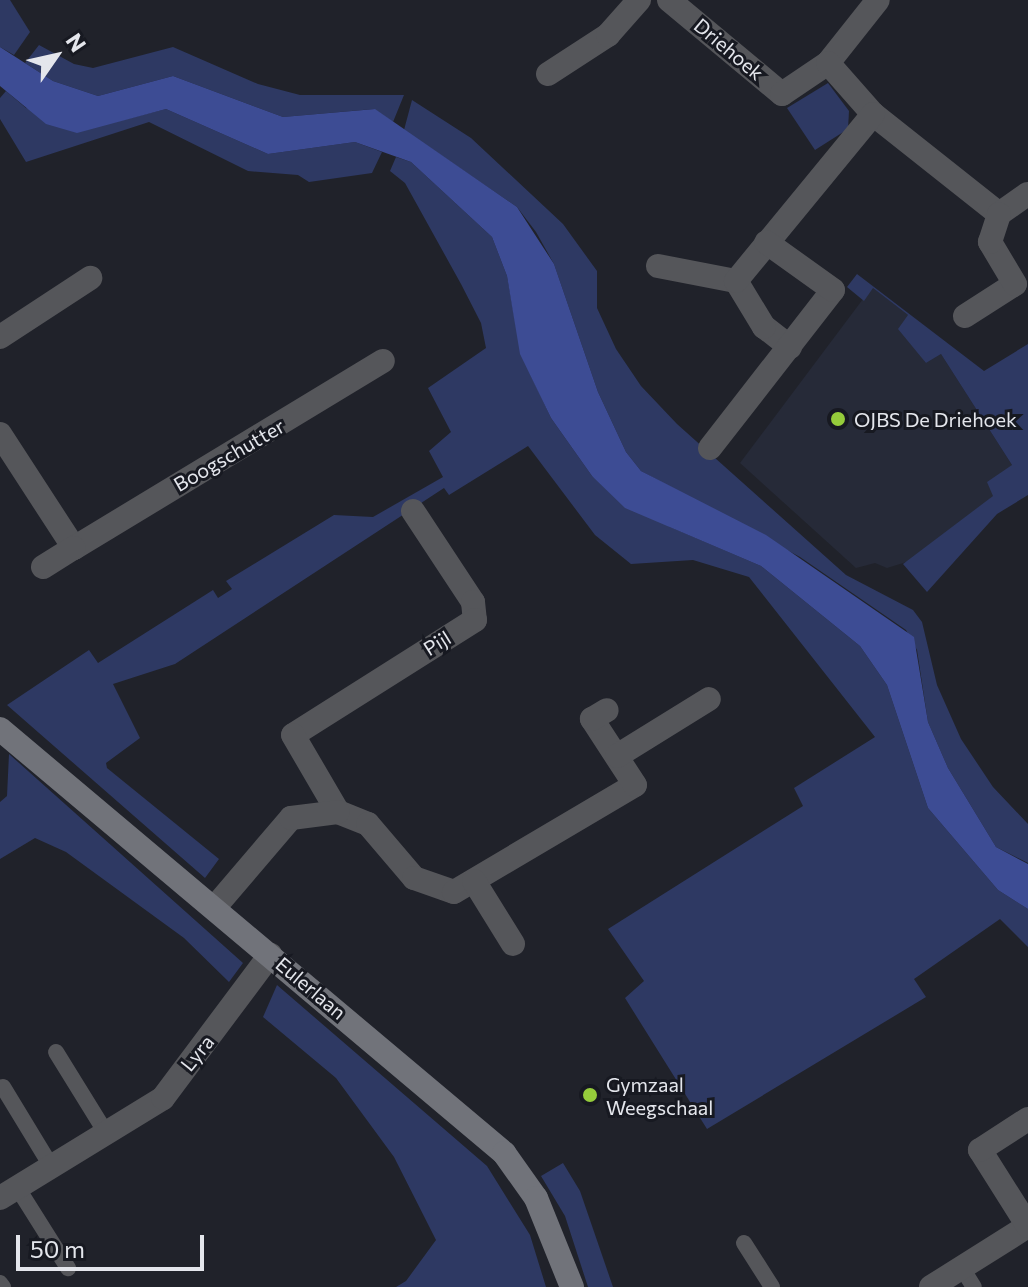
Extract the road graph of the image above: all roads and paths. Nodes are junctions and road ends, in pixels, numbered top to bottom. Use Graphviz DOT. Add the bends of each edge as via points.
graph roads {
  1 [pos="639,0"];
  2 [pos="669,0"];
  3 [pos="878,0"];
  4 [pos="828,63"];
  5 [pos="548,74"];
  6 [pos="873,114"];
  7 [pos="1028,194"];
  8 [pos="999,214"];
  9 [pos="766,242"];
  10 [pos="658,266"];
  11 [pos="90,278"];
  12 [pos="736,281"];
  13 [pos="965,316"];
  14 [pos="0,337"];
  15 [pos="790,347"];
  16 [pos="383,361"];
  17 [pos="1,439"];
  18 [pos="710,448"];
  19 [pos="413,511"];
  20 [pos="74,548"];
  21 [pos="43,567"];
  22 [pos="709,699"];
  23 [pos="607,710"];
  24 [pos="0,729"];
  25 [pos="617,756"];
  26 [pos="338,812"];
  27 [pos="474,881"];
  28 [pos="215,907"];
  29 [pos="513,944"];
  30 [pos="270,955"];
  31 [pos="56,1052"];
  32 [pos="3,1087"];
  33 [pos="1028,1119"];
  34 [pos="106,1133"];
  35 [pos="51,1166"];
  36 [pos="8,1193"];
  37 [pos="1028,1226"];
  38 [pos="744,1243"];
  39 [pos="68,1268"];
  40 [pos="968,1277"];
  41 [pos="572,1287"];
  42 [pos="772,1287"];
  43 [pos="931,1287"];
  1 -- 5 [label="street" via="608,35"];
  2 -- 4 [label="street, Driehoek" via="782,94"];
  3 -- 4 [label="street, Driehoek"];
  4 -- 6 [label="street"];
  6 -- 8 [label="street"];
  6 -- 9 [label="street"];
  7 -- 8 [label="street"];
  8 -- 13 [label="street" via="990,242 1015,284"];
  9 -- 12 [label="street"];
  9 -- 15 [label="street" via="833,290"];
  10 -- 12 [label="street"];
  11 -- 14 [label="street"];
  12 -- 15 [label="street" via="764,327"];
  15 -- 18 [label="street"];
  16 -- 20 [label="street, Boogschutter"];
  17 -- 20 [label="street"];
  19 -- 26 [label="street, Pijl" via="473,602 475,620 287,726"];
  20 -- 21 [label="street, Boogschutter"];
  22 -- 25 [label="street"];
  23 -- 25 [label="street" via="592,719"];
  24 -- 28 [label="street, Eulerlaan"];
  25 -- 27 [label="street" via="635,785"];
  26 -- 27 [label="street" via="368,824 414,878 454,892"];
  26 -- 28 [label="street" via="291,818"];
  27 -- 29 [label="street"];
  28 -- 30 [label="street, Eulerlaan"];
  30 -- 34 [label="street, Lyra" via="163,1098"];
  30 -- 41 [label="street, Eulerlaan" via="504,1153 536,1198"];
  31 -- 34 [label="lane"];
  32 -- 35 [label="lane"];
  33 -- 37 [label="street" via="980,1150"];
  34 -- 35 [label="street, Lyra"];
  35 -- 36 [label="street, Lyra"];
  36 -- 39 [label="lane, Lyra"];
  37 -- 40 [label="street"];
  38 -- 42 [label="lane"];
  40 -- 43 [label="street"];
}
